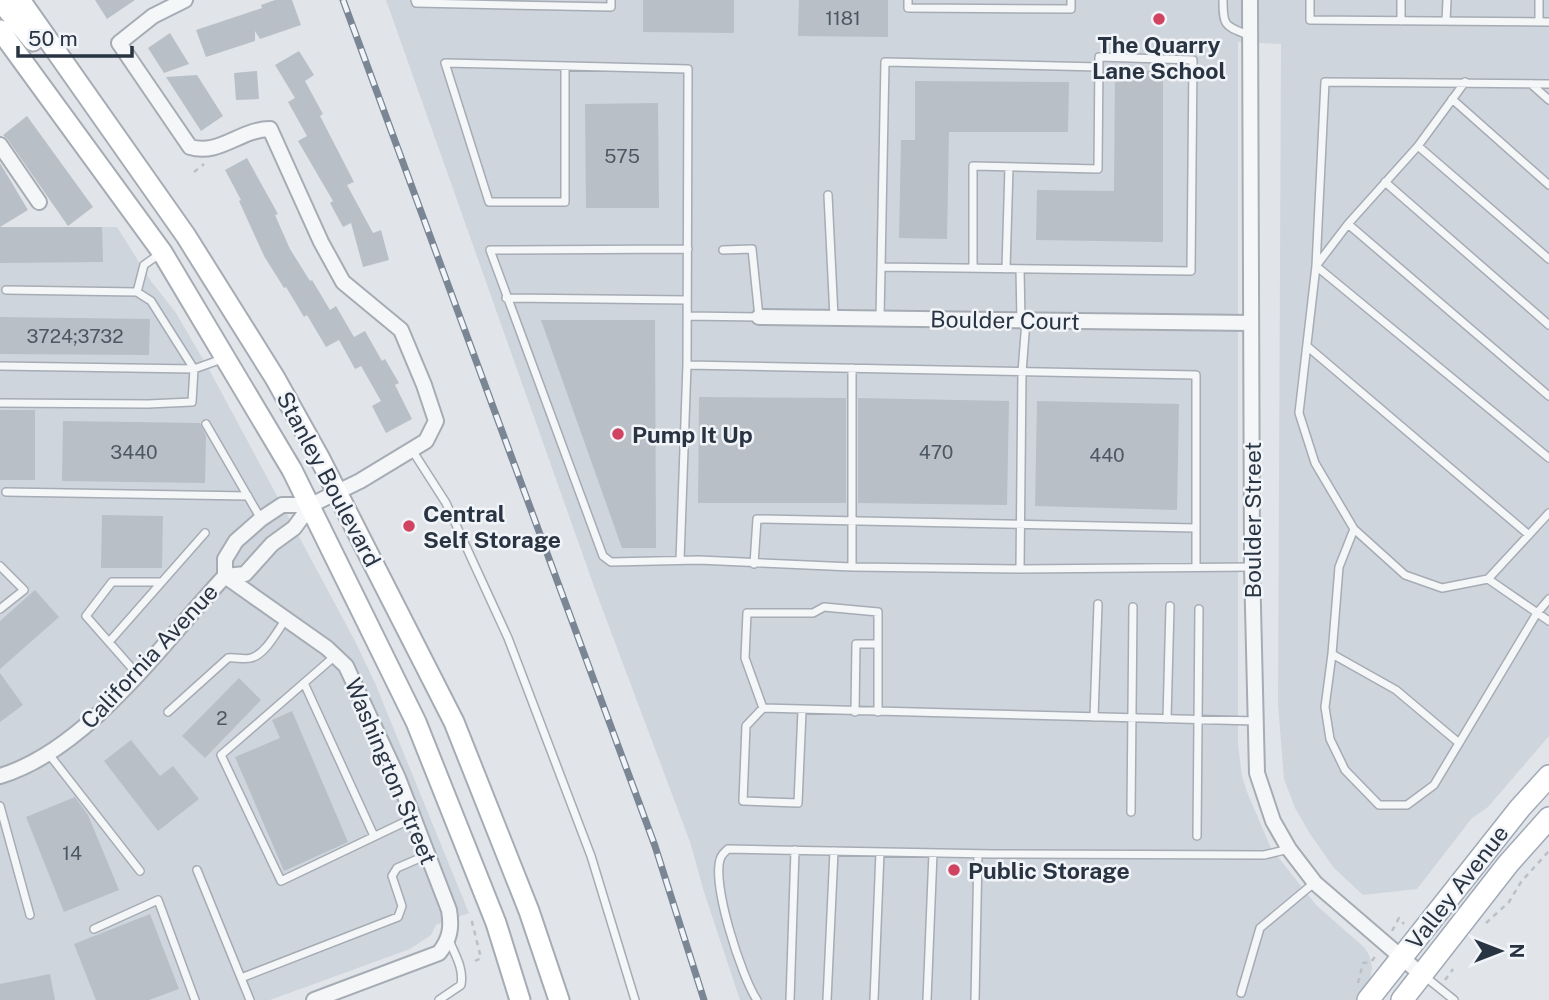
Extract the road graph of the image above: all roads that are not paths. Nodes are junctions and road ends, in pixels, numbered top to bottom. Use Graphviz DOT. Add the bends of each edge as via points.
graph roads {
  1 [pos="20,0"];
  2 [pos="185,0"];
  3 [pos="415,0"];
  4 [pos="611,0"];
  5 [pos="908,0"];
  6 [pos="1071,0"];
  7 [pos="1223,0"];
  8 [pos="1251,0"];
  9 [pos="1310,0"];
  10 [pos="1401,0"];
  11 [pos="1447,0"];
  12 [pos="1539,0"];
  13 [pos="0,1"];
  14 [pos="1401,20"];
  15 [pos="1446,21"];
  16 [pos="1539,22"];
  17 [pos="1549,22"];
  18 [pos="0,30"];
  19 [pos="1251,36"];
  20 [pos="565,67"];
  21 [pos="1099,67"];
  22 [pos="1465,82"];
  23 [pos="1531,83"];
  24 [pos="1549,84"];
  25 [pos="1452,99"];
  26 [pos="1549,100"];
  27 [pos="108,124"];
  28 [pos="0,145"];
  29 [pos="1418,146"];
  30 [pos="1009,167"];
  31 [pos="1385,182"];
  32 [pos="1549,185"];
  33 [pos="828,195"];
  34 [pos="38,202"];
  35 [pos="1348,224"];
  36 [pos="186,236"];
  37 [pos="688,249"];
  38 [pos="723,250"];
  39 [pos="162,253"];
  40 [pos="1549,259"];
  41 [pos="1316,266"];
  42 [pos="881,267"];
  43 [pos="973,268"];
  44 [pos="1006,269"];
  45 [pos="1020,269"];
  46 [pos="5,290"];
  47 [pos="137,292"];
  48 [pos="506,298"];
  49 [pos="687,300"];
  50 [pos="687,316"];
  51 [pos="759,317"];
  52 [pos="834,318"];
  53 [pos="880,319"];
  54 [pos="1024,321"];
  55 [pos="1251,323"];
  56 [pos="1549,325"];
  57 [pos="1308,347"];
  58 [pos="226,358"];
  59 [pos="687,365"];
  60 [pos="0,366"];
  61 [pos="194,369"];
  62 [pos="852,369"];
  63 [pos="1022,372"];
  64 [pos="1549,396"];
  65 [pos="0,403"];
  66 [pos="206,424"];
  67 [pos="412,450"];
  68 [pos="1549,458"];
  69 [pos="6,492"];
  70 [pos="337,492"];
  71 [pos="248,496"];
  72 [pos="311,505"];
  73 [pos="1549,513"];
  74 [pos="261,519"];
  75 [pos="853,521"];
  76 [pos="1021,524"];
  77 [pos="1196,528"];
  78 [pos="1353,529"];
  79 [pos="205,533"];
  80 [pos="1529,535"];
  81 [pos="680,560"];
  82 [pos="754,564"];
  83 [pos="0,566"];
  84 [pos="1252,566"];
  85 [pos="852,567"];
  86 [pos="1196,567"];
  87 [pos="1020,569"];
  88 [pos="225,576"];
  89 [pos="1488,579"];
  90 [pos="161,582"];
  91 [pos="1549,599"];
  92 [pos="1098,604"];
  93 [pos="1170,606"];
  94 [pos="1133,607"];
  95 [pos="0,609"];
  96 [pos="1199,609"];
  97 [pos="1537,613"];
  98 [pos="286,620"];
  99 [pos="1549,621"];
  100 [pos="109,642"];
  101 [pos="878,644"];
  102 [pos="1332,654"];
  103 [pos="336,656"];
  104 [pos="137,674"];
  105 [pos="304,684"];
  106 [pos="763,708"];
  107 [pos="802,711"];
  108 [pos="168,712"];
  109 [pos="855,712"];
  110 [pos="878,712"];
  111 [pos="1094,717"];
  112 [pos="1132,718"];
  113 [pos="1167,719"];
  114 [pos="1197,719"];
  115 [pos="1256,721"];
  116 [pos="1459,743"];
  117 [pos="48,753"];
  118 [pos="0,776"];
  119 [pos="1549,776"];
  120 [pos="0,806"];
  121 [pos="1131,812"];
  122 [pos="413,817"];
  123 [pos="1549,818"];
  124 [pos="374,836"];
  125 [pos="1198,836"];
  126 [pos="1289,849"];
  127 [pos="795,850"];
  128 [pos="834,851"];
  129 [pos="880,852"];
  130 [pos="933,853"];
  131 [pos="428,854"];
  132 [pos="978,854"];
  133 [pos="197,870"];
  134 [pos="141,871"];
  135 [pos="1315,883"];
  136 [pos="30,915"];
  137 [pos="94,929"];
  138 [pos="449,940"];
  139 [pos="1401,957"];
  140 [pos="1422,975"];
  141 [pos="241,978"];
  142 [pos="1241,993"];
  143 [pos="195,1000"];
  144 [pos="250,1000"];
  145 [pos="314,1000"];
  146 [pos="439,1000"];
  147 [pos="520,1000"];
  148 [pos="559,1000"];
  149 [pos="635,1000"];
  150 [pos="757,1000"];
  151 [pos="790,1000"];
  152 [pos="827,1000"];
  153 [pos="874,1000"];
  154 [pos="927,1000"];
  155 [pos="975,1000"];
  156 [pos="1368,1000"];
  157 [pos="1402,1000"];
  158 [pos="1454,1000"];
  1 -- 27 [label="main road, Stanley Boulevard"];
  2 -- 67 [label="street, California Avenue" via="153,16 119,43 190,147 213,149 257,129 270,130 343,282 401,330 436,421 426,441"];
  3 -- 4 [label="lane" via="611,7"];
  5 -- 6 [label="lane" via="908,8 1071,9"];
  7 -- 19 [label="lane" via="1223,20"];
  8 -- 19 [label="street, Boulder Street"];
  9 -- 14 [label="lane" via="1310,20"];
  10 -- 14 [label="lane"];
  11 -- 15 [label="lane"];
  12 -- 16 [label="lane"];
  13 -- 27 [label="main road" via="65,83"];
  14 -- 15 [label="lane"];
  15 -- 16 [label="lane"];
  16 -- 17 [label="lane"];
  18 -- 39 [label="main road, Stanley Boulevard"];
  19 -- 55 [label="street, Boulder Street"];
  20 -- 20 [label="lane" via="445,63 489,202 565,202"];
  20 -- 37 [label="lane" via="688,69"];
  21 -- 30 [label="lane" via="1098,169"];
  21 -- 42 [label="lane" via="885,62"];
  21 -- 45 [label="lane" via="1099,57 1193,60 1191,271"];
  22 -- 23 [label="lane"];
  22 -- 25 [label="lane"];
  22 -- 41 [label="lane" via="1325,82"];
  23 -- 24 [label="lane"];
  23 -- 26 [label="lane"];
  25 -- 29 [label="lane"];
  25 -- 32 [label="lane"];
  27 -- 36 [label="main road, Stanley Boulevard"];
  28 -- 34 [label="street"];
  29 -- 31 [label="lane"];
  29 -- 40 [label="lane"];
  30 -- 43 [label="lane" via="973,166"];
  30 -- 44 [label="lane"];
  31 -- 35 [label="lane"];
  31 -- 56 [label="lane"];
  33 -- 52 [label="lane"];
  35 -- 41 [label="lane"];
  35 -- 64 [label="lane"];
  36 -- 39 [label="main road"];
  36 -- 70 [label="main road, Stanley Boulevard" via="275,378"];
  37 -- 48 [label="lane" via="490,250"];
  37 -- 49 [label="lane"];
  38 -- 51 [label="lane" via="752,249"];
  39 -- 47 [label="lane" via="144,265"];
  39 -- 58 [label="main road, Stanley Boulevard"];
  41 -- 57 [label="lane"];
  41 -- 68 [label="lane"];
  42 -- 43 [label="lane"];
  42 -- 53 [label="lane"];
  43 -- 44 [label="lane"];
  44 -- 45 [label="lane"];
  45 -- 54 [label="lane"];
  46 -- 47 [label="lane"];
  47 -- 61 [label="lane" via="151,301"];
  48 -- 49 [label="lane"];
  48 -- 81 [label="lane" via="603,556 611,562"];
  49 -- 50 [label="lane"];
  50 -- 51 [label="lane"];
  50 -- 59 [label="lane"];
  51 -- 52 [label="street, Boulder Court"];
  52 -- 53 [label="street, Boulder Court"];
  53 -- 54 [label="street, Boulder Court"];
  54 -- 55 [label="street, Boulder Court"];
  54 -- 63 [label="lane"];
  55 -- 84 [label="street, Boulder Street"];
  57 -- 78 [label="lane" via="1299,413 1315,463"];
  57 -- 80 [label="lane"];
  58 -- 61 [label="lane"];
  58 -- 72 [label="main road, Stanley Boulevard"];
  59 -- 62 [label="lane"];
  59 -- 81 [label="lane"];
  60 -- 61 [label="lane"];
  61 -- 65 [label="lane" via="192,402"];
  62 -- 63 [label="lane"];
  62 -- 75 [label="lane"];
  63 -- 76 [label="lane"];
  63 -- 77 [label="lane" via="1196,375"];
  66 -- 71 [label="lane"];
  67 -- 70 [label="street, California Avenue"];
  67 -- 149 [label="lane" via="446,503 508,638 591,856"];
  69 -- 71 [label="lane"];
  70 -- 72 [label="street, California Avenue"];
  70 -- 148 [label="main road, Stanley Boulevard" via="454,722"];
  71 -- 74 [label="lane"];
  72 -- 74 [label="street, California Avenue" via="282,505"];
  72 -- 88 [label="street, California Avenue" via="246,574"];
  72 -- 147 [label="main road, Stanley Boulevard" via="416,722 496,923"];
  73 -- 80 [label="lane"];
  74 -- 88 [label="street, California Avenue" via="236,541 225,559"];
  75 -- 76 [label="lane"];
  75 -- 82 [label="lane" via="757,519"];
  75 -- 85 [label="lane"];
  76 -- 77 [label="lane"];
  76 -- 87 [label="lane"];
  77 -- 86 [label="lane"];
  78 -- 89 [label="lane" via="1405,575 1443,588"];
  78 -- 102 [label="lane" via="1339,567"];
  79 -- 90 [label="lane"];
  80 -- 89 [label="lane"];
  81 -- 82 [label="lane"];
  82 -- 85 [label="lane"];
  83 -- 95 [label="lane" via="24,590"];
  84 -- 86 [label="lane"];
  84 -- 115 [label="street, Boulder Street"];
  85 -- 87 [label="lane"];
  86 -- 87 [label="lane"];
  88 -- 98 [label="street, Washington Street"];
  88 -- 104 [label="street, California Avenue"];
  89 -- 97 [label="lane"];
  90 -- 100 [label="lane"];
  90 -- 100 [label="lane" via="112,582 86,616"];
  91 -- 97 [label="lane"];
  92 -- 111 [label="lane"];
  93 -- 113 [label="lane"];
  94 -- 112 [label="lane"];
  96 -- 114 [label="lane"];
  97 -- 99 [label="lane"];
  97 -- 116 [label="lane"];
  98 -- 103 [label="street, Washington Street"];
  98 -- 108 [label="lane" via="262,652 250,658 228,658"];
  100 -- 104 [label="lane"];
  101 -- 106 [label="lane" via="878,612 824,607 813,613 747,613 745,658"];
  101 -- 109 [label="lane" via="856,644"];
  101 -- 110 [label="lane"];
  102 -- 116 [label="lane" via="1396,690"];
  102 -- 116 [label="lane" via="1325,706 1330,739 1345,770 1379,804 1407,804 1434,785"];
  103 -- 105 [label="lane"];
  103 -- 122 [label="street, Washington Street" via="361,695"];
  104 -- 117 [label="street, California Avenue" via="105,710"];
  105 -- 124 [label="lane"];
  105 -- 124 [label="lane" via="221,755 281,881"];
  106 -- 107 [label="lane"];
  106 -- 107 [label="lane" via="747,726 743,801 798,803"];
  107 -- 109 [label="lane"];
  109 -- 110 [label="lane"];
  110 -- 111 [label="lane"];
  111 -- 112 [label="lane"];
  112 -- 113 [label="lane"];
  112 -- 121 [label="lane"];
  113 -- 114 [label="lane"];
  114 -- 115 [label="lane"];
  114 -- 125 [label="lane"];
  115 -- 126 [label="street, Boulder Street" via="1257,773 1273,821"];
  117 -- 118 [label="street, California Avenue"];
  117 -- 134 [label="lane"];
  119 -- 139 [label="main road, Valley Avenue"];
  120 -- 136 [label="lane"];
  122 -- 124 [label="lane"];
  122 -- 131 [label="street, Washington Street"];
  123 -- 140 [label="main road, Valley Avenue"];
  126 -- 132 [label="lane" via="1264,855"];
  126 -- 135 [label="street, Boulder Street"];
  127 -- 128 [label="lane"];
  127 -- 150 [label="lane" via="729,849 719,866 727,924"];
  127 -- 151 [label="lane"];
  128 -- 129 [label="lane"];
  128 -- 152 [label="lane"];
  129 -- 130 [label="lane"];
  129 -- 153 [label="lane"];
  130 -- 132 [label="lane"];
  130 -- 154 [label="lane"];
  131 -- 138 [label="street, Washington Street" via="449,910"];
  131 -- 141 [label="lane" via="397,867 392,876 402,906 398,917"];
  132 -- 155 [label="lane"];
  133 -- 141 [label="lane"];
  135 -- 139 [label="street, Boulder Street"];
  135 -- 142 [label="lane" via="1260,928"];
  137 -- 143 [label="lane" via="158,900"];
  138 -- 145 [label="street" via="439,953"];
  138 -- 146 [label="lane" via="463,975 461,985"];
  139 -- 140 [label="street, Boulder Street"];
  139 -- 156 [label="main road, Valley Avenue"];
  140 -- 157 [label="main road, Valley Avenue"];
  140 -- 158 [label="lane"];
  141 -- 144 [label="lane"];
}
